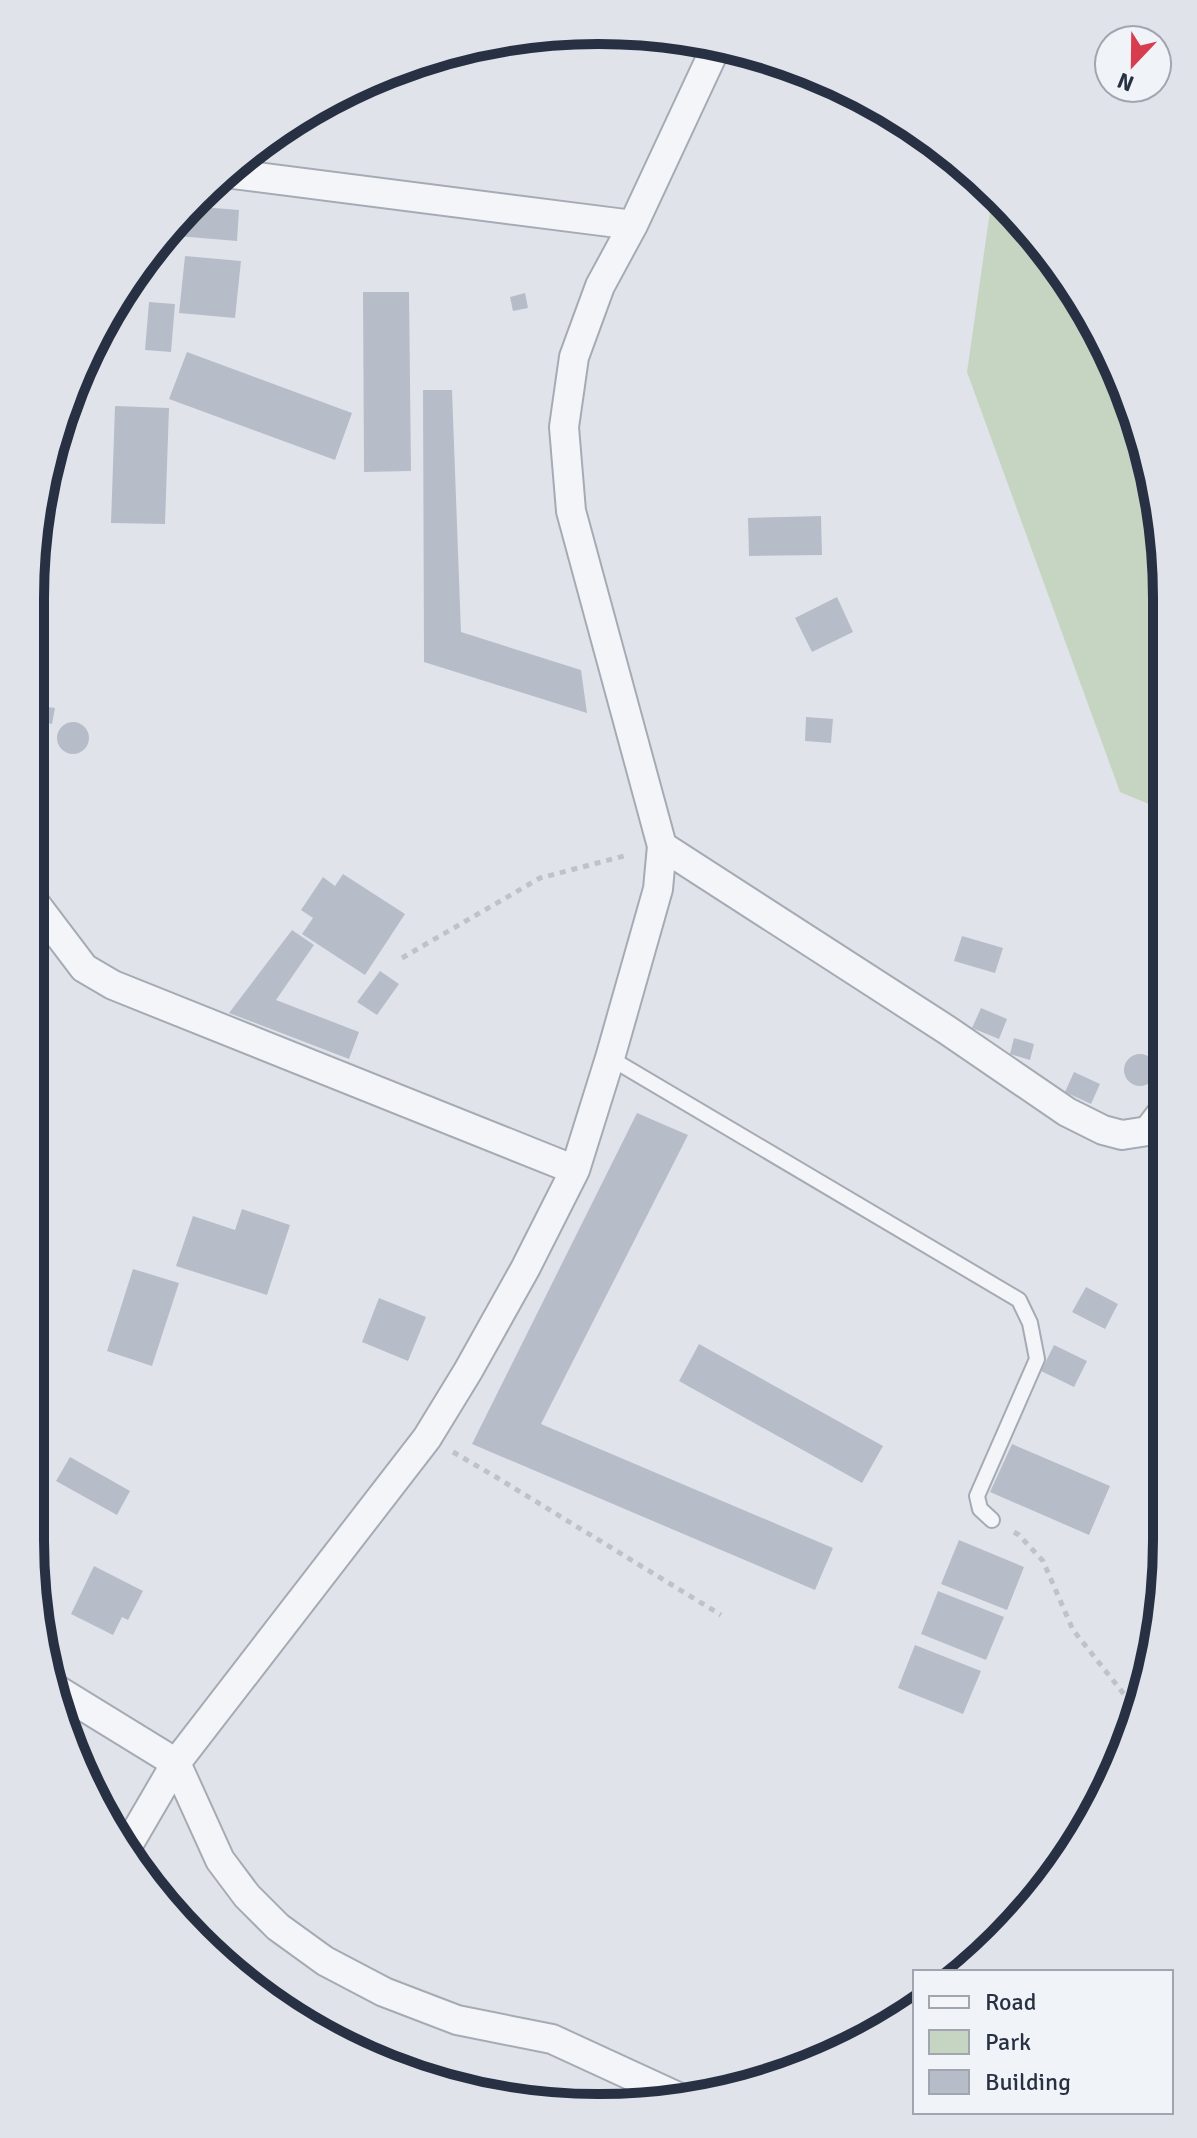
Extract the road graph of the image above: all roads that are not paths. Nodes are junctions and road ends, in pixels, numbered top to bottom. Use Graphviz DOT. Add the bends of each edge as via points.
graph roads {
  1 [pos="712,56"];
  2 [pos="241,175"];
  3 [pos="633,225"];
  4 [pos="662,846"];
  5 [pos="44,915"];
  6 [pos="610,1058"];
  7 [pos="1153,1124"];
  8 [pos="575,1170"];
  9 [pos="992,1520"];
  10 [pos="67,1696"];
  11 [pos="176,1763"];
  12 [pos="132,1839"];
  13 [pos="663,2090"];
  1 -- 3 [label="street"];
  2 -- 3 [label="street"];
  3 -- 4 [label="street" via="600,286 574,357 564,427 571,511"];
  4 -- 6 [label="street" via="658,889"];
  4 -- 7 [label="street" via="1067,1112 1122,1135 1148,1131"];
  5 -- 8 [label="street" via="84,968 113,985"];
  6 -- 8 [label="street"];
  6 -- 9 [label="lane" via="1019,1300 1037,1359 977,1496 980,1509"];
  8 -- 11 [label="street" via="518,1282 427,1438"];
  10 -- 11 [label="street"];
  11 -- 12 [label="street"];
  11 -- 13 [label="street" via="220,1860 247,1896 325,1961 384,1992 457,2020 552,2039"];
}
